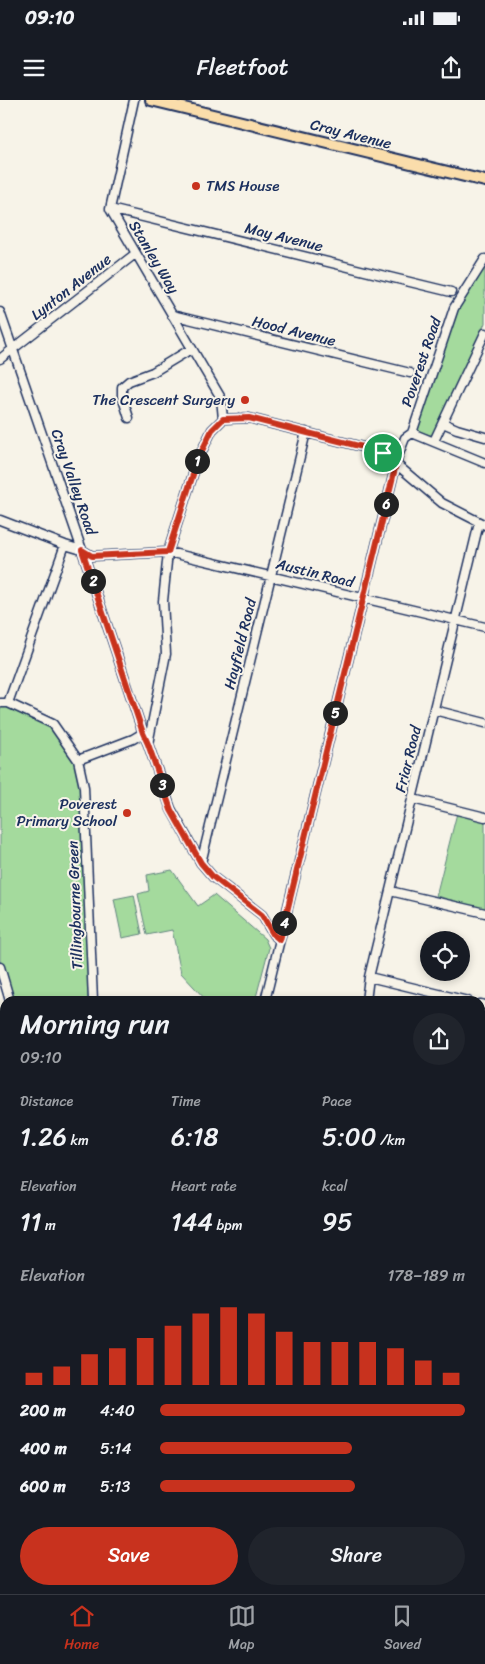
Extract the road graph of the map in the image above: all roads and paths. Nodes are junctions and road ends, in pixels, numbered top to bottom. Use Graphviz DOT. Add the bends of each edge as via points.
graph roads {
  1 [pos="134,100"];
  2 [pos="151,100"];
  3 [pos="176,103"];
  4 [pos="485,181"];
  5 [pos="110,209"];
  6 [pos="135,254"];
  7 [pos="485,259"];
  8 [pos="451,292"];
  9 [pos="0,312"];
  10 [pos="172,315"];
  11 [pos="485,334"];
  12 [pos="13,348"];
  13 [pos="191,349"];
  14 [pos="0,360"];
  15 [pos="410,373"];
  16 [pos="130,418"];
  17 [pos="223,419"];
  18 [pos="443,423"];
  19 [pos="306,432"];
  20 [pos="412,433"];
  21 [pos="485,437"];
  22 [pos="434,441"];
  23 [pos="397,460"];
  24 [pos="485,463"];
  25 [pos="0,520"];
  26 [pos="482,524"];
  27 [pos="66,545"];
  28 [pos="82,550"];
  29 [pos="168,552"];
  30 [pos="270,576"];
  31 [pos="363,599"];
  32 [pos="456,620"];
  33 [pos="485,627"];
  34 [pos="4,703"];
  35 [pos="434,710"];
  36 [pos="485,723"];
  37 [pos="143,733"];
  38 [pos="148,744"];
  39 [pos="78,760"];
  40 [pos="413,799"];
  41 [pos="485,817"];
  42 [pos="201,863"];
  43 [pos="390,891"];
  44 [pos="485,913"];
  45 [pos="280,940"];
  46 [pos="0,967"];
  47 [pos="369,977"];
  48 [pos="9,996"];
  49 [pos="93,996"];
  50 [pos="266,996"];
  51 [pos="367,996"];
  52 [pos="447,996"];
  1 -- 5 [label="street"];
  2 -- 3 [label="main road, Cray Avenue"];
  3 -- 4 [label="main road, Cray Avenue"];
  5 -- 6 [label="street, Stanley Way"];
  5 -- 8 [label="street, May Avenue"];
  6 -- 10 [label="street, Stanley Way"];
  6 -- 12 [label="street, Lynton Avenue"];
  7 -- 20 [label="street, Poverest Road" via="454,308"];
  9 -- 12 [label="street, Cray Valley Road"];
  10 -- 13 [label="street, Stanley Way"];
  10 -- 15 [label="street, Hood Avenue"];
  11 -- 18 [label="street"];
  12 -- 14 [label="street, Lynton Avenue"];
  12 -- 28 [label="street, Cray Valley Road"];
  13 -- 16 [label="street" via="153,372 129,380 122,387"];
  13 -- 17 [label="street, Stanley Way" via="220,398"];
  17 -- 19 [label="street" via="249,418"];
  17 -- 29 [label="street" via="212,430 198,459"];
  18 -- 21 [label="street"];
  18 -- 22 [label="street"];
  19 -- 23 [label="street"];
  19 -- 30 [label="street, Hayfield Road"];
  20 -- 22 [label="street"];
  20 -- 23 [label="street, Poverest Road" via="405,438"];
  22 -- 24 [label="street"];
  23 -- 26 [label="street" via="442,503"];
  23 -- 31 [label="street, Poverest Road"];
  25 -- 27 [label="street, Austin Road"];
  26 -- 32 [label="street, Friar Road"];
  27 -- 28 [label="street, Austin Road"];
  27 -- 34 [label="street"];
  28 -- 29 [label="street, Austin Road" via="92,556"];
  28 -- 37 [label="street, Cray Valley Road"];
  29 -- 30 [label="street, Austin Road"];
  29 -- 38 [label="street" via="164,601 166,654"];
  30 -- 31 [label="street, Austin Road"];
  30 -- 42 [label="street, Hayfield Road"];
  31 -- 32 [label="street, Austin Road"];
  31 -- 45 [label="street, Poverest Road"];
  32 -- 33 [label="street, Austin Road"];
  32 -- 35 [label="street, Friar Road"];
  34 -- 39 [label="street, Tillingbourne Green" via="53,724"];
  35 -- 36 [label="street"];
  35 -- 40 [label="street, Friar Road"];
  37 -- 38 [label="street, Cray Valley Road"];
  37 -- 39 [label="street"];
  38 -- 42 [label="street, Cray Valley Road" via="171,810"];
  39 -- 49 [label="street, Tillingbourne Green" via="84,787"];
  40 -- 41 [label="street"];
  40 -- 43 [label="street, Friar Road"];
  42 -- 45 [label="street, Cray Valley Road" via="213,877 262,915"];
  43 -- 44 [label="street"];
  43 -- 47 [label="street, Friar Road"];
  45 -- 50 [label="street, Poverest Road"];
  46 -- 48 [label="street"];
  47 -- 51 [label="street, Friar Road"];
  47 -- 52 [label="street"];
}
